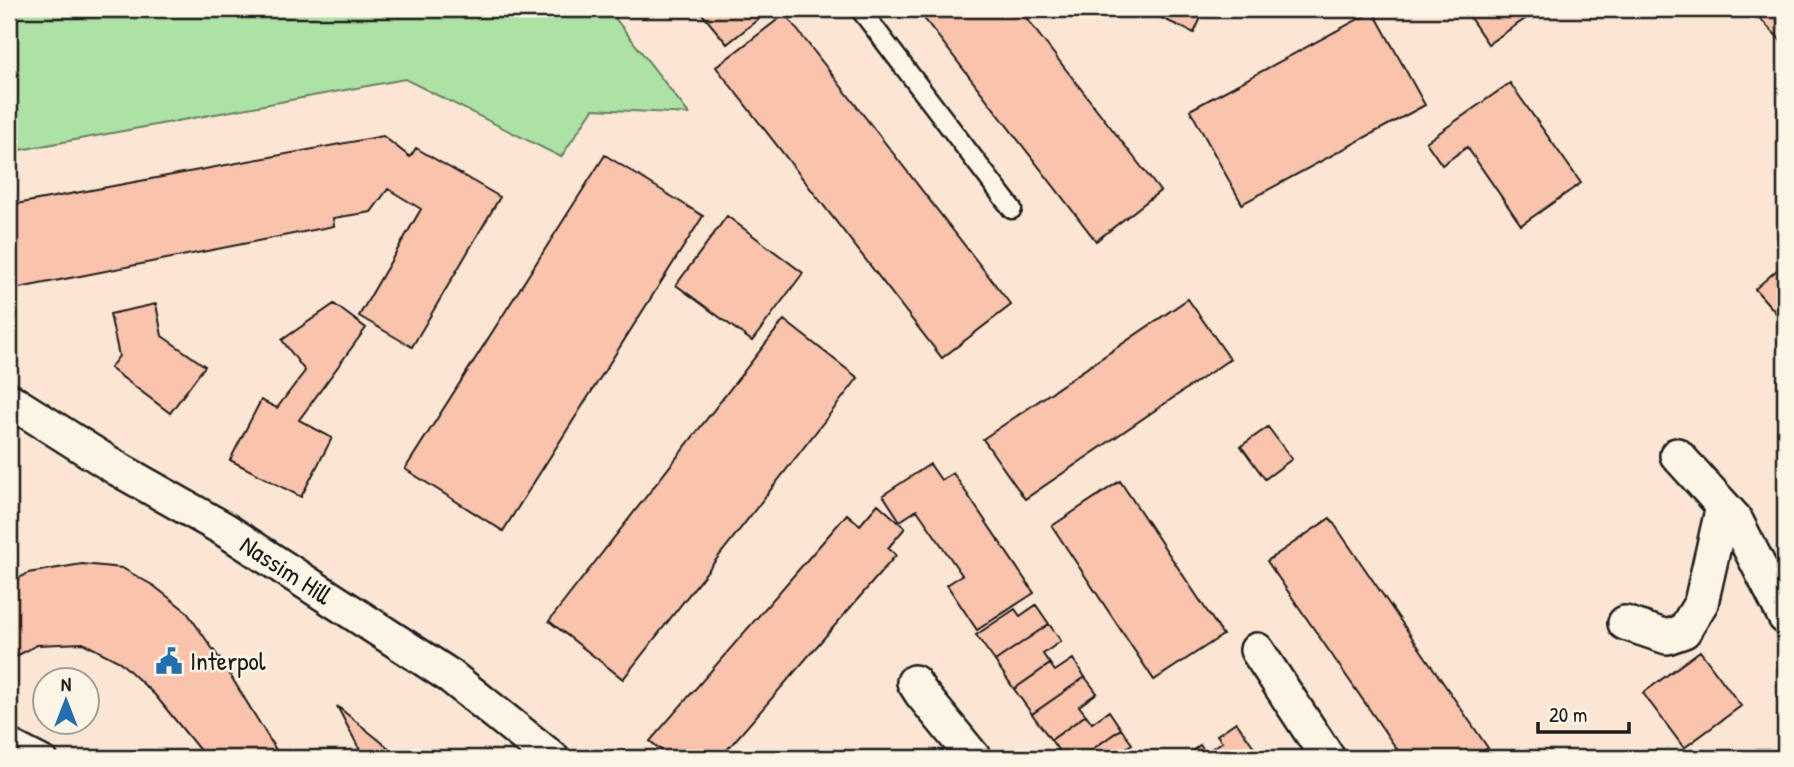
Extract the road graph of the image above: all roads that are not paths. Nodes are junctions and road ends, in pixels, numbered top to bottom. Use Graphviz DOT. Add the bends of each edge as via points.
graph roads {
  1 [pos="860,9"];
  2 [pos="1012,209"];
  3 [pos="9,400"];
  4 [pos="1677,455"];
  5 [pos="1723,506"];
  6 [pos="1785,617"];
  7 [pos="1625,623"];
  8 [pos="1257,650"];
  9 [pos="914,682"];
  10 [pos="9,738"];
  11 [pos="48,758"];
  12 [pos="552,758"];
  13 [pos="974,758"];
  14 [pos="1328,758"];
  1 -- 2 [label="lane"];
  3 -- 12 [label="street, Nassim Hill" via="223,529 450,676"];
  4 -- 5 [label="street"];
  5 -- 6 [label="street" via="1735,519"];
  5 -- 7 [label="street" via="1700,603 1684,631 1667,637"];
  8 -- 14 [label="street"];
  9 -- 13 [label="street"];
  10 -- 11 [label="lane"];
}
